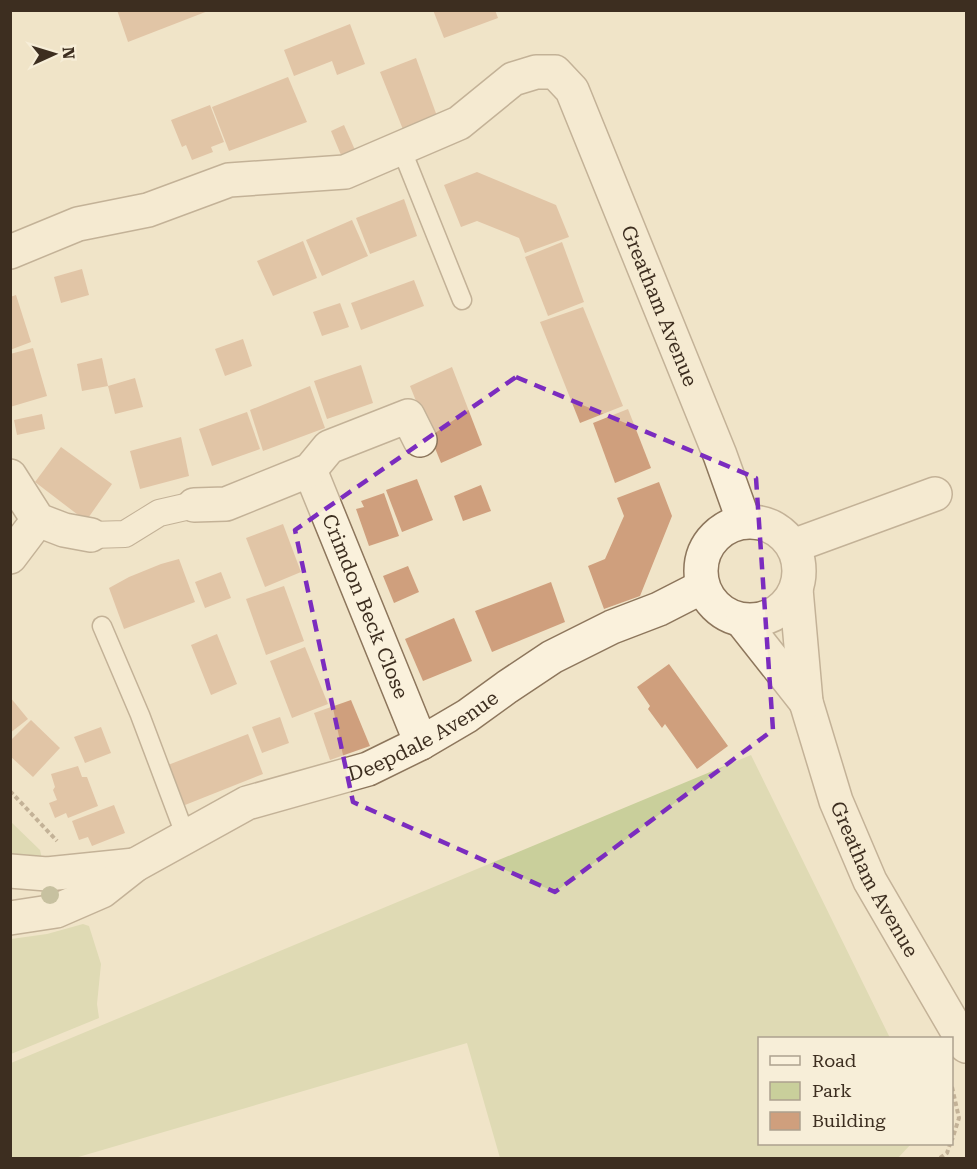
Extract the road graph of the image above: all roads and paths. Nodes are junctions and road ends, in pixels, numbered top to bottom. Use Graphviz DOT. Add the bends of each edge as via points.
graph roads {
  1 [pos="401,148"];
  2 [pos="10,252"];
  3 [pos="462,300"];
  4 [pos="420,440"];
  5 [pos="310,470"];
  6 [pos="10,476"];
  7 [pos="935,494"];
  8 [pos="194,505"];
  9 [pos="38,520"];
  10 [pos="744,522"];
  11 [pos="91,535"];
  12 [pos="793,546"];
  13 [pos="10,557"];
  14 [pos="702,587"];
  15 [pos="796,589"];
  16 [pos="742,621"];
  17 [pos="102,626"];
  18 [pos="806,702"];
  19 [pos="421,743"];
  20 [pos="10,791"];
  21 [pos="186,837"];
  22 [pos="135,865"];
  23 [pos="10,871"];
  24 [pos="69,872"];
  25 [pos="10,918"];
  26 [pos="966,1046"];
  27 [pos="953,1095"];
  28 [pos="953,1136"];
  29 [pos="950,1145"];
  30 [pos="940,1158"];
  1 -- 2 [label="street" via="345,172 229,180 148,210 78,224"];
  1 -- 3 [label="lane"];
  1 -- 10 [label="street, Greatham Avenue" via="459,123 513,79 536,72 555,72 572,90"];
  4 -- 5 [label="street" via="408,416 329,447"];
  5 -- 8 [label="street" via="226,504"];
  5 -- 19 [label="street, Crimdon Beck Close"];
  6 -- 9 [label="street"];
  7 -- 12 [label="street"];
  8 -- 11 [label="street" via="159,513 125,534"];
  9 -- 11 [label="street"];
  9 -- 13 [label="street"];
  10 -- 12 [label="street" via="773,527"];
  10 -- 14 [label="street" via="721,530 703,553"];
  12 -- 15 [label="street" via="799,565"];
  14 -- 16 [label="street" via="717,609"];
  14 -- 19 [label="street, Deepdale Avenue" via="552,657"];
  15 -- 16 [label="street" via="772,616"];
  15 -- 18 [label="street"];
  16 -- 18 [label="street"];
  17 -- 21 [label="lane"];
  18 -- 26 [label="street, Greatham Avenue" via="836,801 870,881"];
  19 -- 21 [label="street, Deepdale Avenue" via="368,769 247,803"];
  20 -- 24 [label="path" via="60,844"];
  21 -- 22 [label="street, Deepdale Avenue"];
  22 -- 24 [label="street"];
  22 -- 25 [label="street" via="102,891 56,911"];
  23 -- 24 [label="street"];
  27 -- 28 [label="path" via="959,1118"];
  29 -- 30 [label="path"];
}
